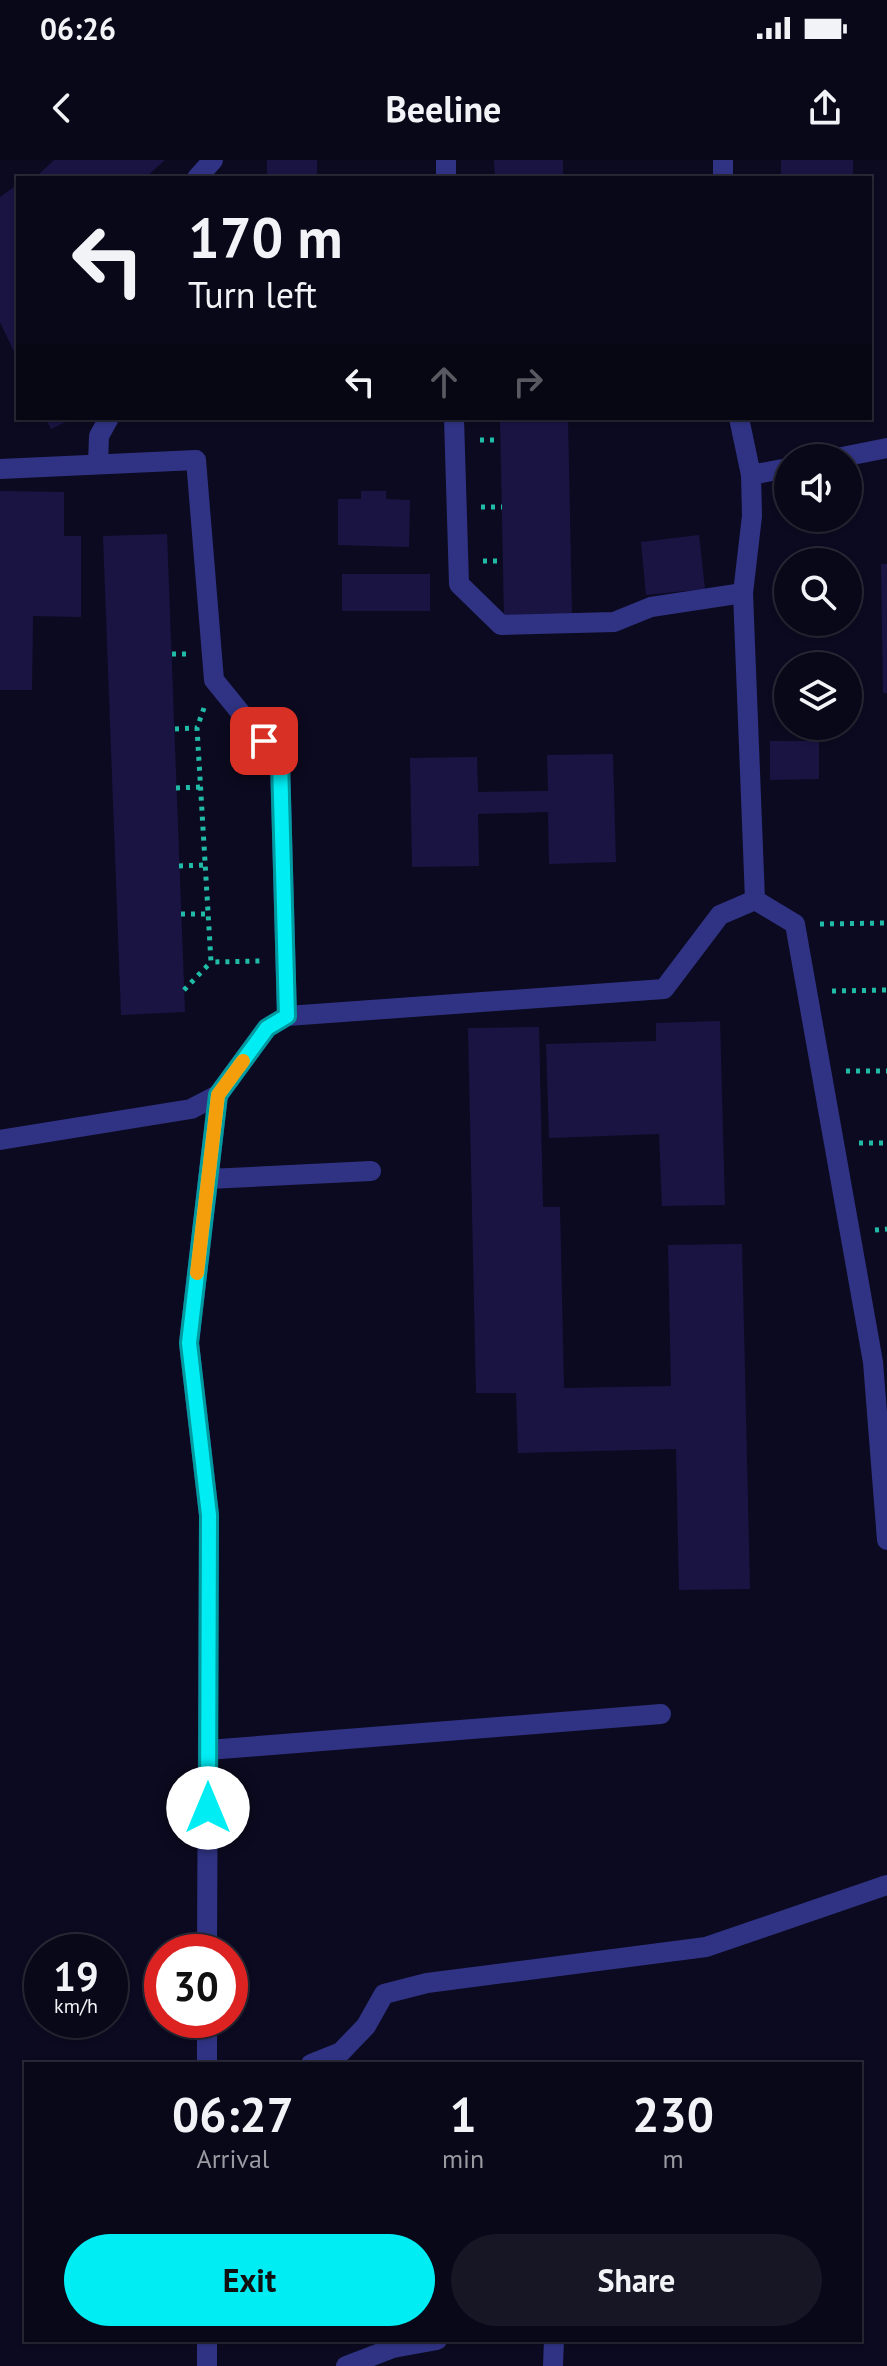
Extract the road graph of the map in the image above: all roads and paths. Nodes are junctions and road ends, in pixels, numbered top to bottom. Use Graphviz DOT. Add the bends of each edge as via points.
graph roads {
  1 [pos="108,420"];
  2 [pos="454,420"];
  3 [pos="739,420"];
  4 [pos="887,448"];
  5 [pos="862,453"];
  6 [pos="98,463"];
  7 [pos="0,469"];
  8 [pos="774,471"];
  9 [pos="751,475"];
  10 [pos="743,593"];
  11 [pos="214,680"];
  12 [pos="197,728"];
  13 [pos="175,729"];
  14 [pos="201,787"];
  15 [pos="176,788"];
  16 [pos="205,865"];
  17 [pos="179,866"];
  18 [pos="755,900"];
  19 [pos="181,914"];
  20 [pos="208,914"];
  21 [pos="887,923"];
  22 [pos="795,924"];
  23 [pos="286,961"];
  24 [pos="211,962"];
  25 [pos="184,990"];
  26 [pos="887,990"];
  27 [pos="807,992"];
  28 [pos="287,1016"];
  29 [pos="887,1071"];
  30 [pos="821,1072"];
  31 [pos="218,1095"];
  32 [pos="0,1140"];
  33 [pos="371,1171"];
  34 [pos="208,1179"];
  35 [pos="887,1540"];
  36 [pos="661,1714"];
  37 [pos="208,1750"];
  38 [pos="887,1885"];
  39 [pos="207,1934"];
  40 [pos="207,2038"];
  41 [pos="207,2062"];
  42 [pos="316,2062"];
  43 [pos="207,2342"];
  44 [pos="426,2342"];
  45 [pos="554,2342"];
  46 [pos="207,2366"];
  47 [pos="346,2366"];
  48 [pos="553,2366"];
  1 -- 6 [label="street" via="99,436"];
  2 -- 10 [label="street" via="459,584 501,625 614,622 651,607"];
  3 -- 9 [label="street"];
  4 -- 5 [label="street"];
  6 -- 7 [label="street"];
  6 -- 11 [label="street" via="196,460"];
  8 -- 9 [label="street"];
  9 -- 10 [label="street"];
  10 -- 18 [label="street"];
  11 -- 12 [label="path"];
  11 -- 23 [label="street" via="280,761"];
  12 -- 13 [label="path"];
  12 -- 14 [label="path"];
  14 -- 15 [label="path"];
  14 -- 16 [label="path"];
  16 -- 17 [label="path"];
  16 -- 20 [label="path"];
  18 -- 22 [label="street"];
  18 -- 28 [label="street" via="720,915 664,989"];
  19 -- 20 [label="path"];
  20 -- 24 [label="path"];
  21 -- 22 [label="path"];
  22 -- 27 [label="street"];
  23 -- 24 [label="path"];
  23 -- 28 [label="street"];
  24 -- 25 [label="path"];
  26 -- 27 [label="path"];
  27 -- 30 [label="street"];
  28 -- 31 [label="street" via="267,1028"];
  29 -- 30 [label="path"];
  30 -- 35 [label="street" via="873,1362"];
  31 -- 32 [label="street" via="191,1109"];
  31 -- 34 [label="street"];
  33 -- 34 [label="street"];
  34 -- 37 [label="street" via="189,1343 209,1515"];
  36 -- 37 [label="street"];
  37 -- 39 [label="street"];
  38 -- 42 [label="street" via="706,1947 427,1983 384,1994 366,2026 341,2052"];
  40 -- 41 [label="street"];
  43 -- 46 [label="street"];
  44 -- 47 [label="street"];
  45 -- 48 [label="street"];
}
